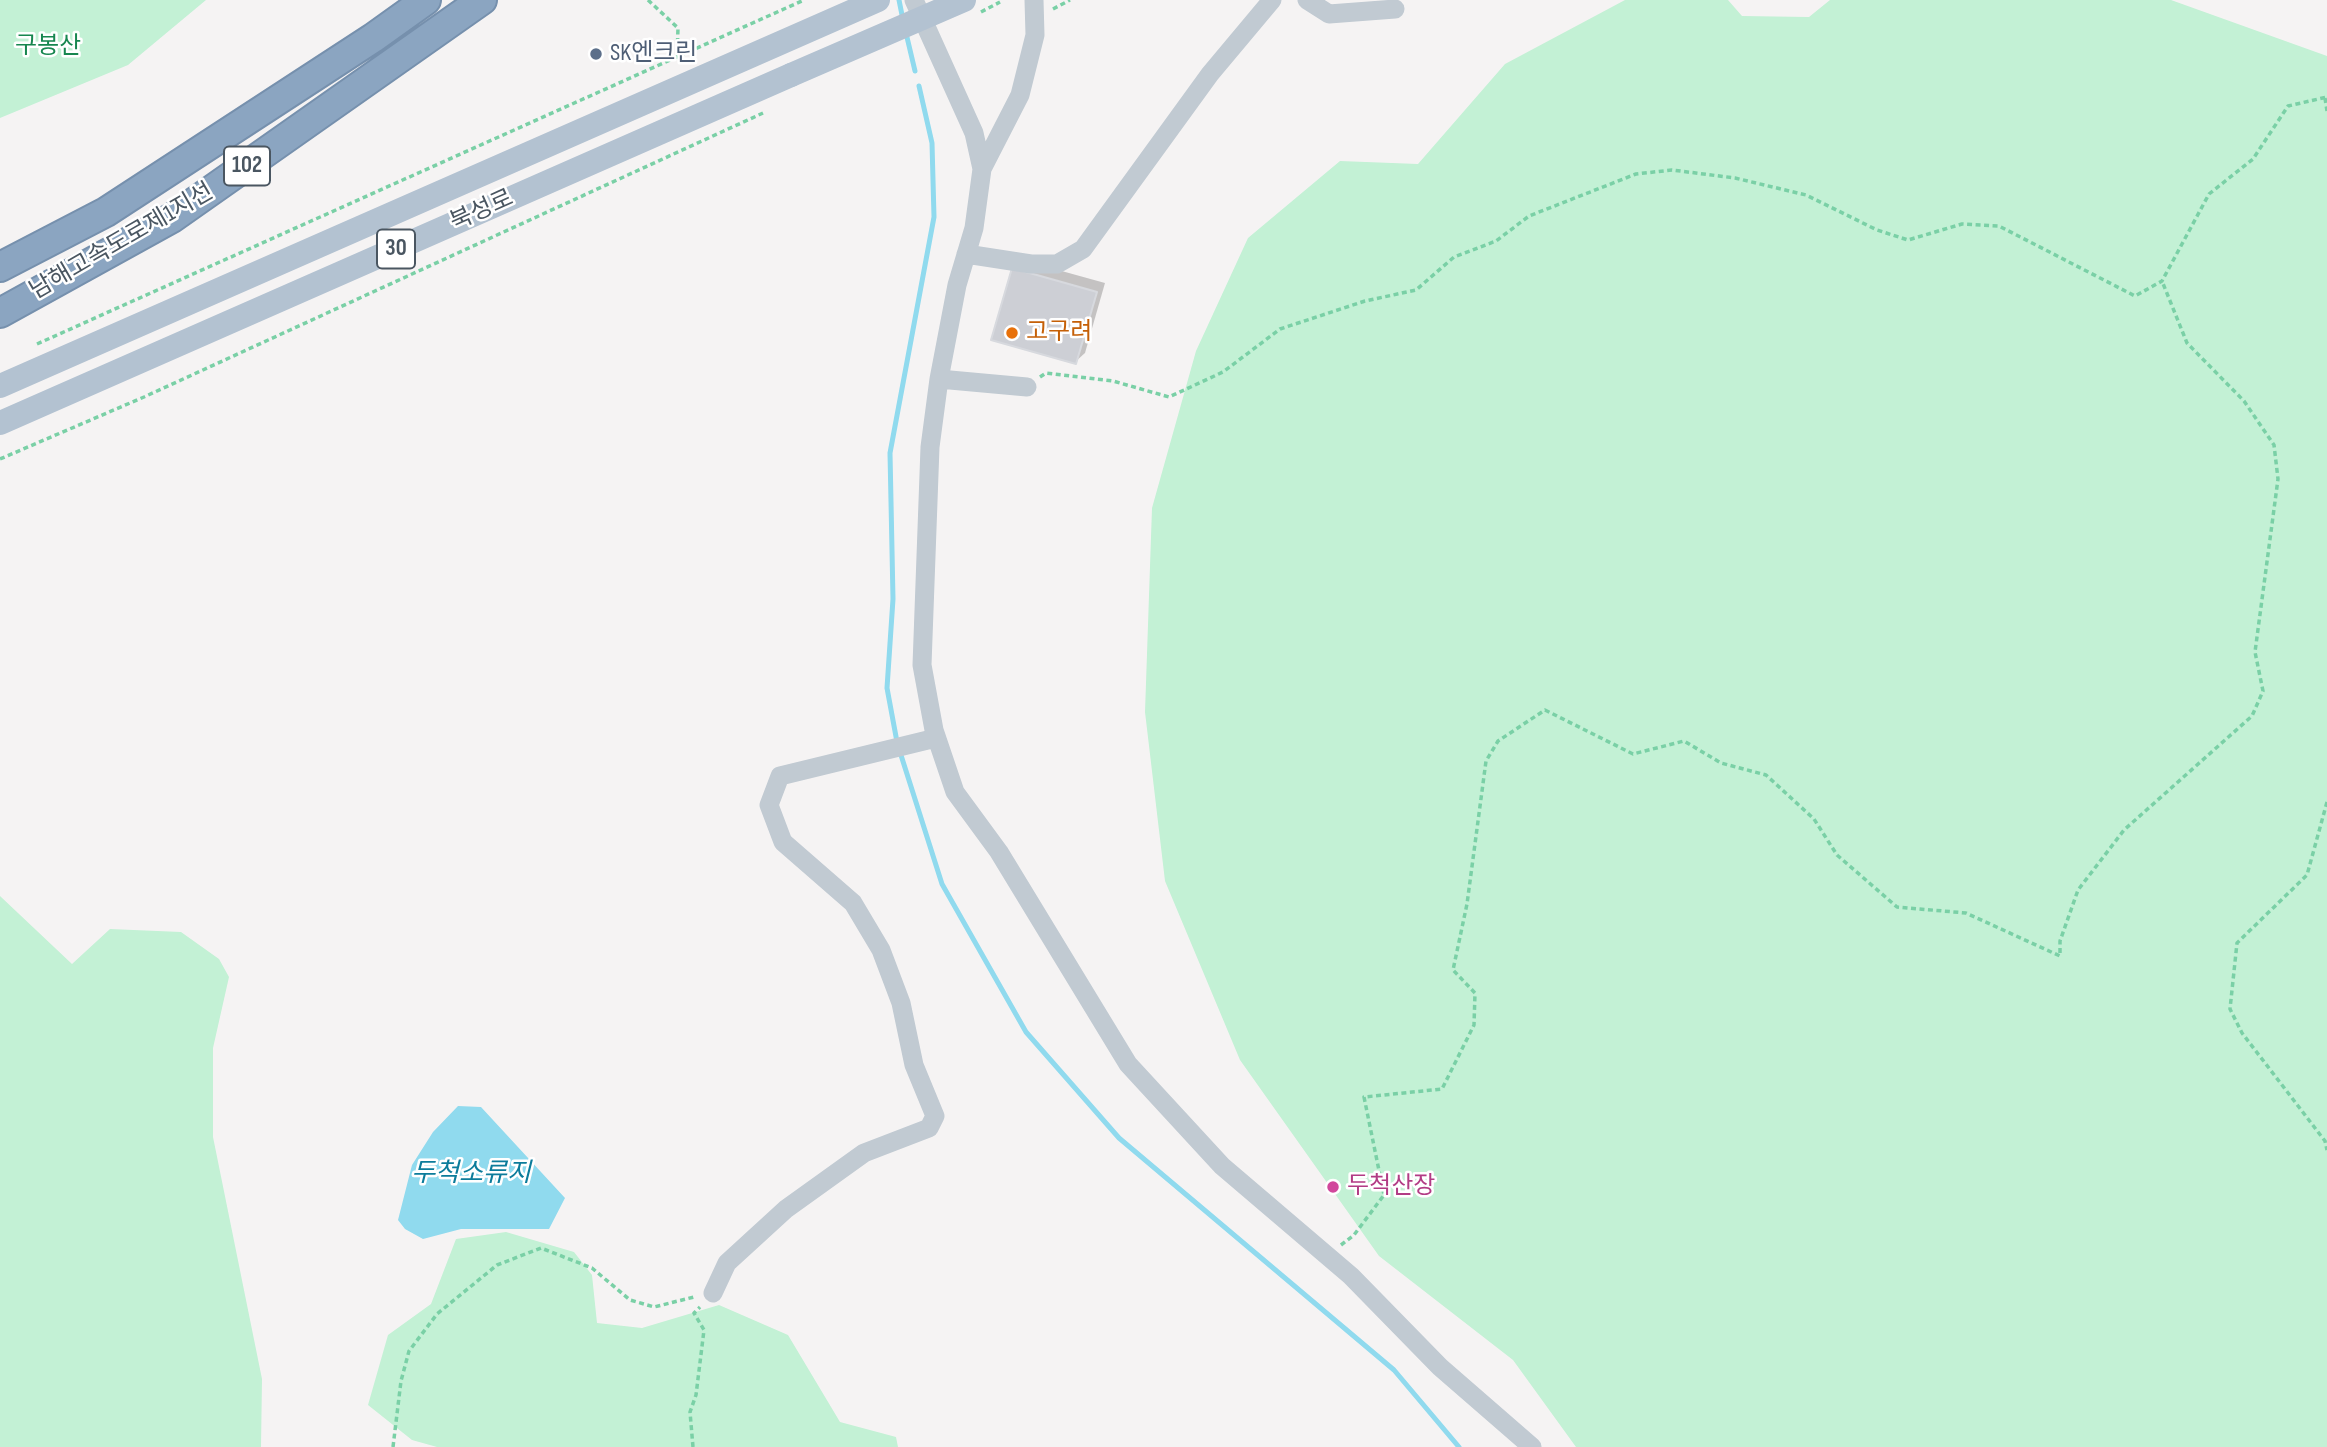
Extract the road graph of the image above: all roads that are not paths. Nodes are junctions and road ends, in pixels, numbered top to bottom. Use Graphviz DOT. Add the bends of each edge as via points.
graph roads {
  1 [pos="426,0"];
  2 [pos="482,0"];
  3 [pos="878,0"];
  4 [pos="914,0"];
  5 [pos="964,0"];
  6 [pos="1034,0"];
  7 [pos="1272,0"];
  8 [pos="1307,0"];
  9 [pos="1395,9"];
  10 [pos="982,169"];
  11 [pos="967,254"];
  12 [pos="0,267"];
  13 [pos="0,313"];
  14 [pos="939,379"];
  15 [pos="0,386"];
  16 [pos="1027,387"];
  17 [pos="0,423"];
  18 [pos="930,739"];
  19 [pos="713,1293"];
  20 [pos="1532,1447"];
  1 -- 12 [label="highway, 남해고속도로제1지선 / 102" via="106,212"];
  2 -- 13 [label="highway, 남해고속도로제1지선 / 102" via="172,218"];
  3 -- 15 [label="main road, 북성로 / 30"];
  4 -- 10 [label="street" via="974,133"];
  5 -- 17 [label="main road, 북성로 / 30, bridge"];
  6 -- 10 [label="street" via="1035,35 1020,95"];
  7 -- 11 [label="street" via="1210,74 1083,249 1057,264"];
  8 -- 9 [label="street" via="1328,14"];
  10 -- 11 [label="street"];
  11 -- 14 [label="street"];
  14 -- 16 [label="street"];
  14 -- 18 [label="street" via="930,447 922,665"];
  18 -- 19 [label="street" via="780,776 769,805 783,842 853,903 881,950 901,1003 914,1065 935,1116 929,1128 864,1153 786,1209 727,1263"];
  18 -- 20 [label="street" via="955,792 999,852 1128,1064 1222,1166 1327,1255 1440,1367"];
}
